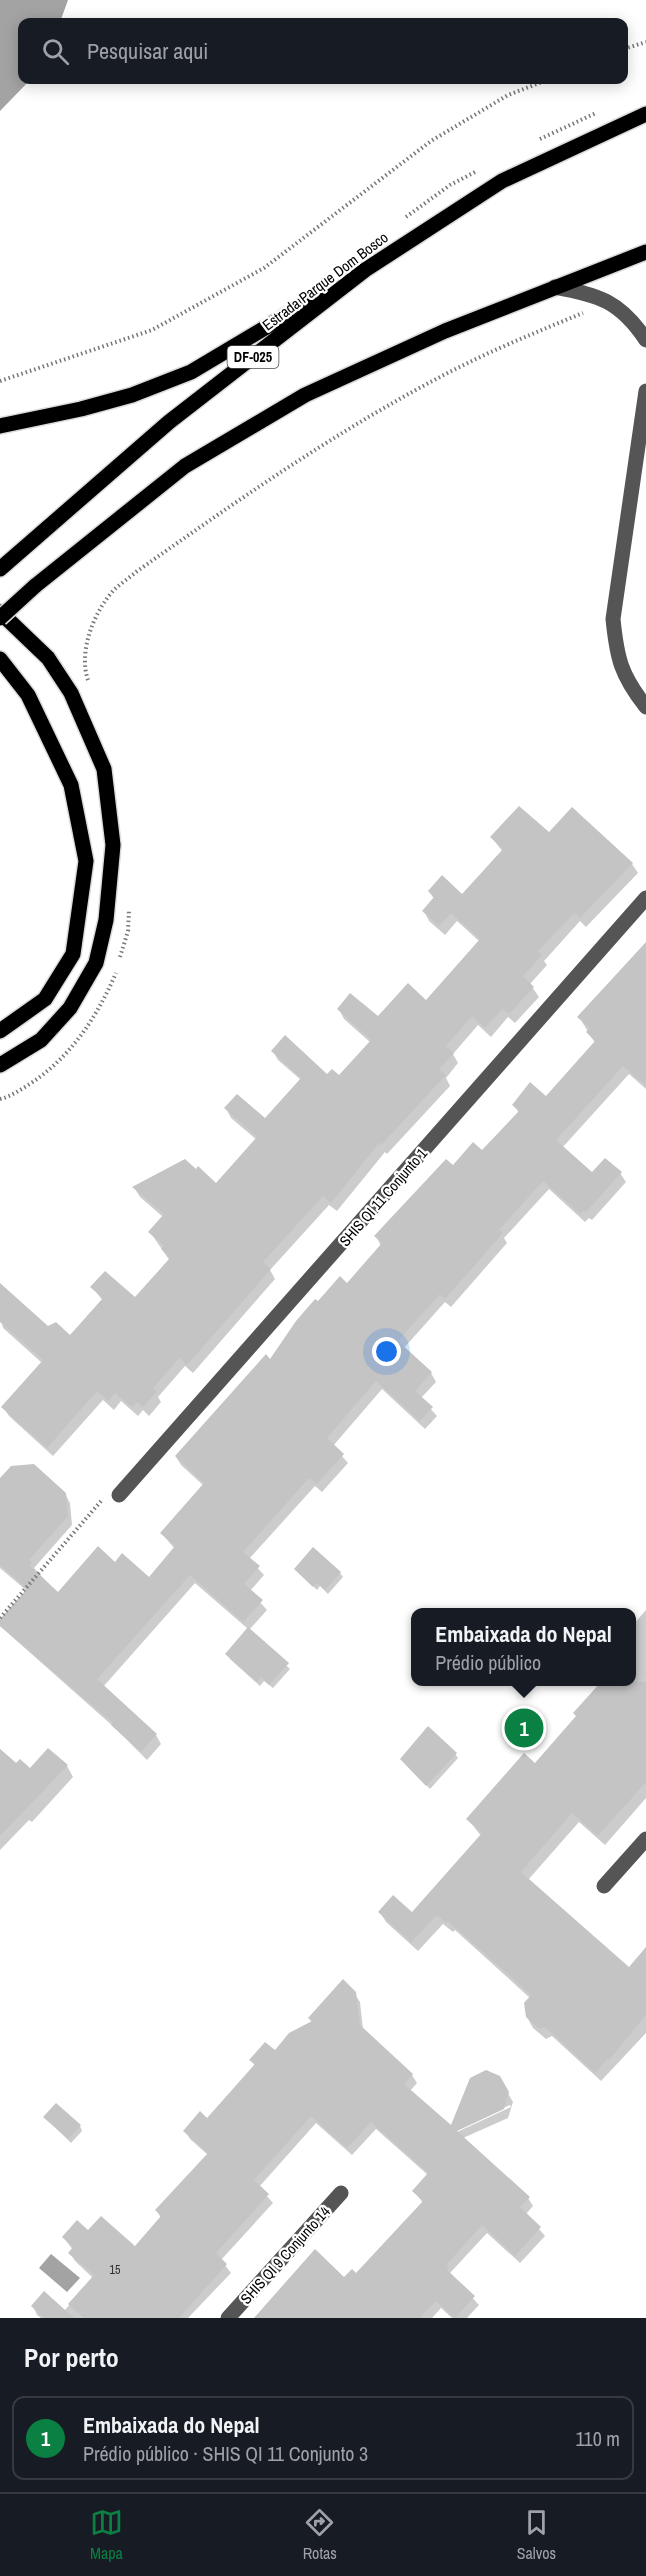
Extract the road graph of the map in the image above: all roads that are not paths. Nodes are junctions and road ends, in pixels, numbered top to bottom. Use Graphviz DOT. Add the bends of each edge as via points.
graph roads {
  1 [pos="646,114"];
  2 [pos="646,252"];
  3 [pos="365,270"];
  4 [pos="555,287"];
  5 [pos="646,340"];
  6 [pos="646,391"];
  7 [pos="0,426"];
  8 [pos="0,569"];
  9 [pos="0,612"];
  10 [pos="0,618"];
  11 [pos="0,659"];
  12 [pos="646,707"];
  13 [pos="646,898"];
  14 [pos="0,1031"];
  15 [pos="0,1065"];
  16 [pos="123,1491"];
  17 [pos="646,1839"];
  18 [pos="604,1886"];
  19 [pos="341,2193"];
  20 [pos="228,2318"];
  1 -- 3 [label="main road, Estrada Parque Dom Bosco / DF-025" via="502,181"];
  2 -- 4 [label="main road"];
  3 -- 7 [label="main road" via="191,372 132,395"];
  3 -- 8 [label="main road, Estrada Parque Dom Bosco / DF-025" via="169,422"];
  4 -- 5 [label="street" via="590,293 626,313"];
  4 -- 10 [label="main road, bridge" via="445,331 305,395 186,466"];
  6 -- 12 [label="street" via="613,619 617,656 630,686"];
  9 -- 15 [label="main road" via="48,658 71,693 104,769 113,845 106,920 96,963 70,1008 40,1040"];
  11 -- 14 [label="main road" via="28,695 71,785 86,861 73,954 45,999"];
  13 -- 16 [label="street, SHIS QI 11 Conjunto 1"];
  17 -- 18 [label="street"];
  19 -- 20 [label="street, SHIS QI 9 Conjunto 14"];
}
